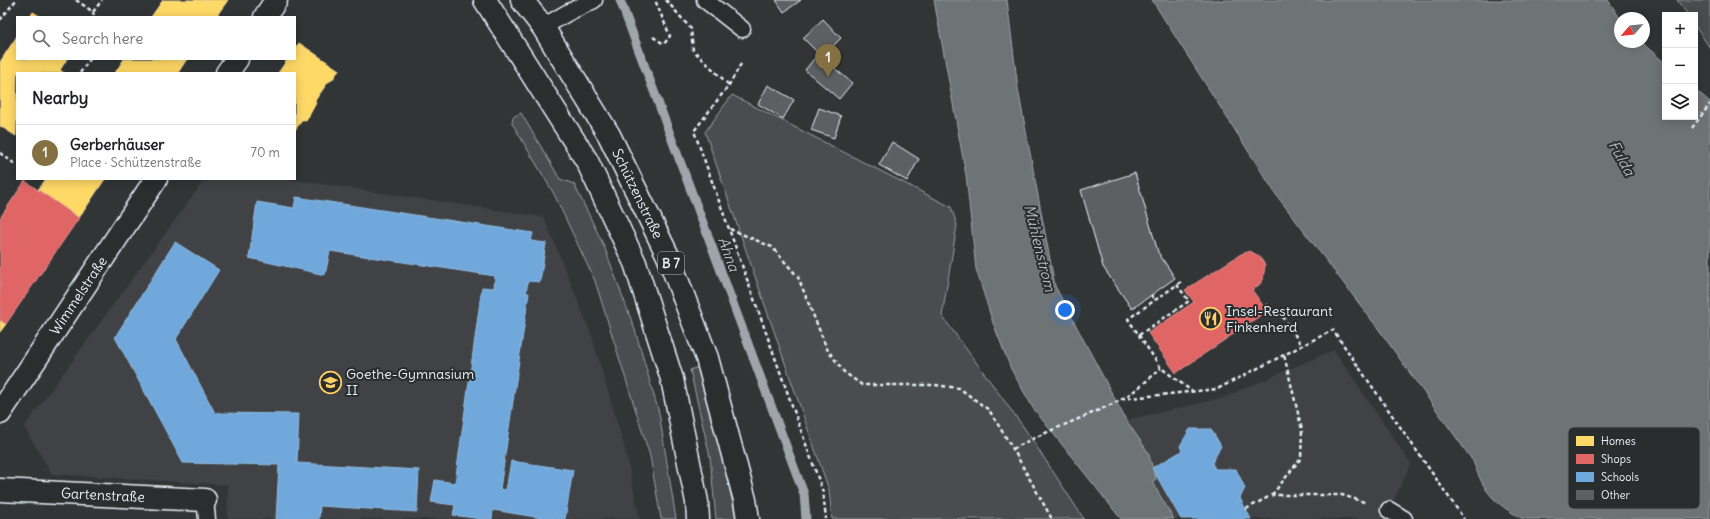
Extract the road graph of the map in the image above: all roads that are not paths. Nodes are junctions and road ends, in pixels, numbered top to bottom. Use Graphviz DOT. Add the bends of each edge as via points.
graph roads {
  1 [pos="276,0"];
  2 [pos="486,0"];
  3 [pos="522,0"];
  4 [pos="594,0"];
  5 [pos="705,0"];
  6 [pos="266,16"];
  7 [pos="543,27"];
  8 [pos="742,29"];
  9 [pos="235,60"];
  10 [pos="228,72"];
  11 [pos="155,180"];
  12 [pos="0,413"];
  13 [pos="0,490"];
  14 [pos="206,510"];
  15 [pos="1389,510"];
  16 [pos="698,519"];
  17 [pos="748,519"];
  18 [pos="1404,519"];
  1 -- 6 [label="main road"];
  2 -- 16 [label="main road, B 7" via="586,161 635,263 672,379 697,502"];
  3 -- 7 [label="main road, Schützenstraße / B 7"];
  4 -- 7 [label="lane"];
  5 -- 8 [label="lane"];
  7 -- 17 [label="main road, Schützenstraße / B 7" via="609,134 668,256 707,358"];
  9 -- 10 [label="main road"];
  11 -- 12 [label="main road, Wimmelstraße"];
  13 -- 14 [label="main road, Gartenstraße"];
  15 -- 18 [label="lane"];
}
